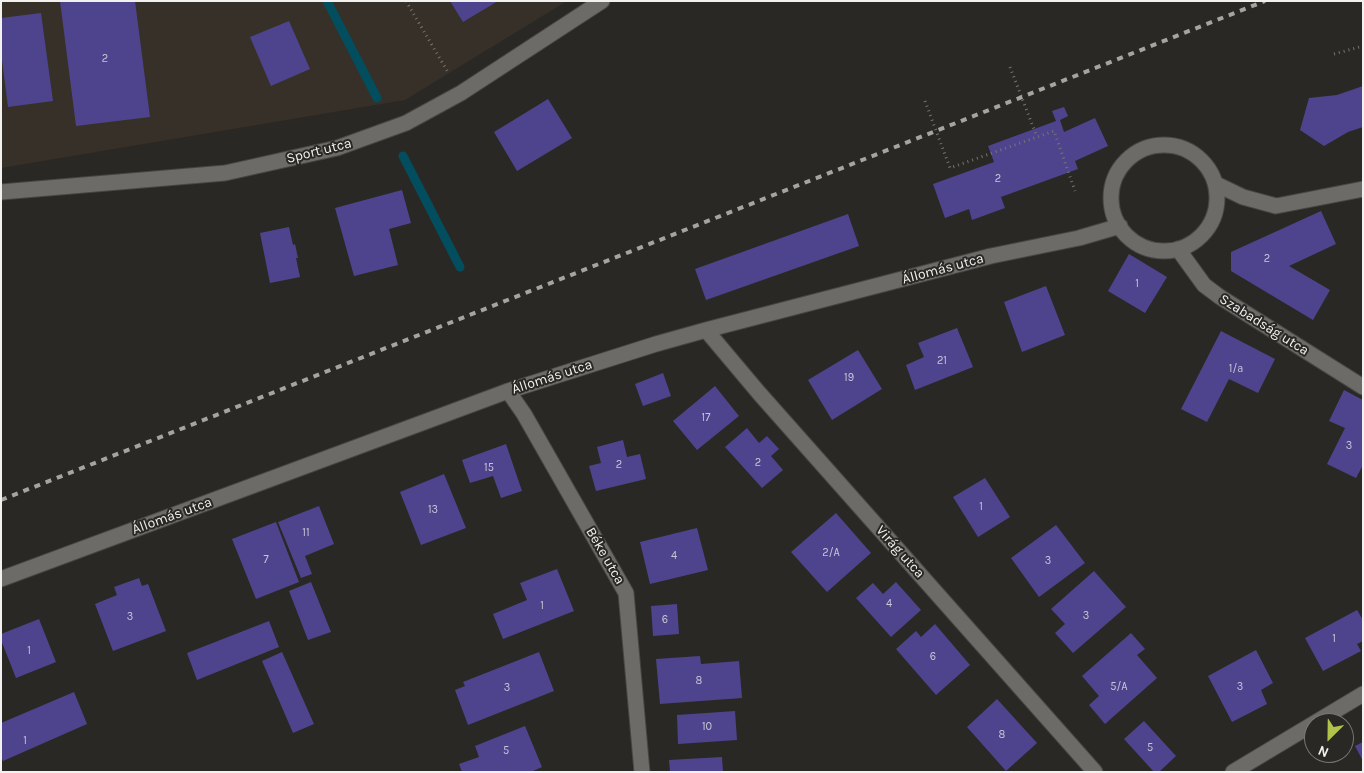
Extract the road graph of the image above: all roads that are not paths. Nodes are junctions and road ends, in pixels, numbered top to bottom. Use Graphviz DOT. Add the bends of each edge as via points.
graph roads {
  1 [pos="602,1"];
  2 [pos="1216,184"];
  3 [pos="1363,188"];
  4 [pos="1,192"];
  5 [pos="1120,226"];
  6 [pos="1178,249"];
  7 [pos="706,330"];
  8 [pos="1363,387"];
  9 [pos="508,391"];
  10 [pos="1,579"];
  11 [pos="1363,694"];
  12 [pos="642,772"];
  13 [pos="1095,772"];
  14 [pos="1233,772"];
  1 -- 4 [label="street, Sport utca" via="461,93 406,124 337,148 225,172"];
  2 -- 3 [label="street" via="1243,197 1276,206"];
  2 -- 5 [label="street" via="1208,168 1195,154 1179,146 1161,144 1143,149 1128,159 1117,174 1112,191 1112,210"];
  2 -- 6 [label="street" via="1214,217 1206,231"];
  5 -- 6 [label="street" via="1131,239 1145,247 1162,251"];
  5 -- 7 [label="street, Állomás utca"];
  6 -- 8 [label="street, Szabadság utca" via="1204,284 1220,297"];
  7 -- 9 [label="street, Állomás utca"];
  7 -- 13 [label="street, Virág utca"];
  9 -- 10 [label="street, Állomás utca"];
  9 -- 12 [label="street, Béke utca" via="626,593"];
  11 -- 14 [label="street"];
}
